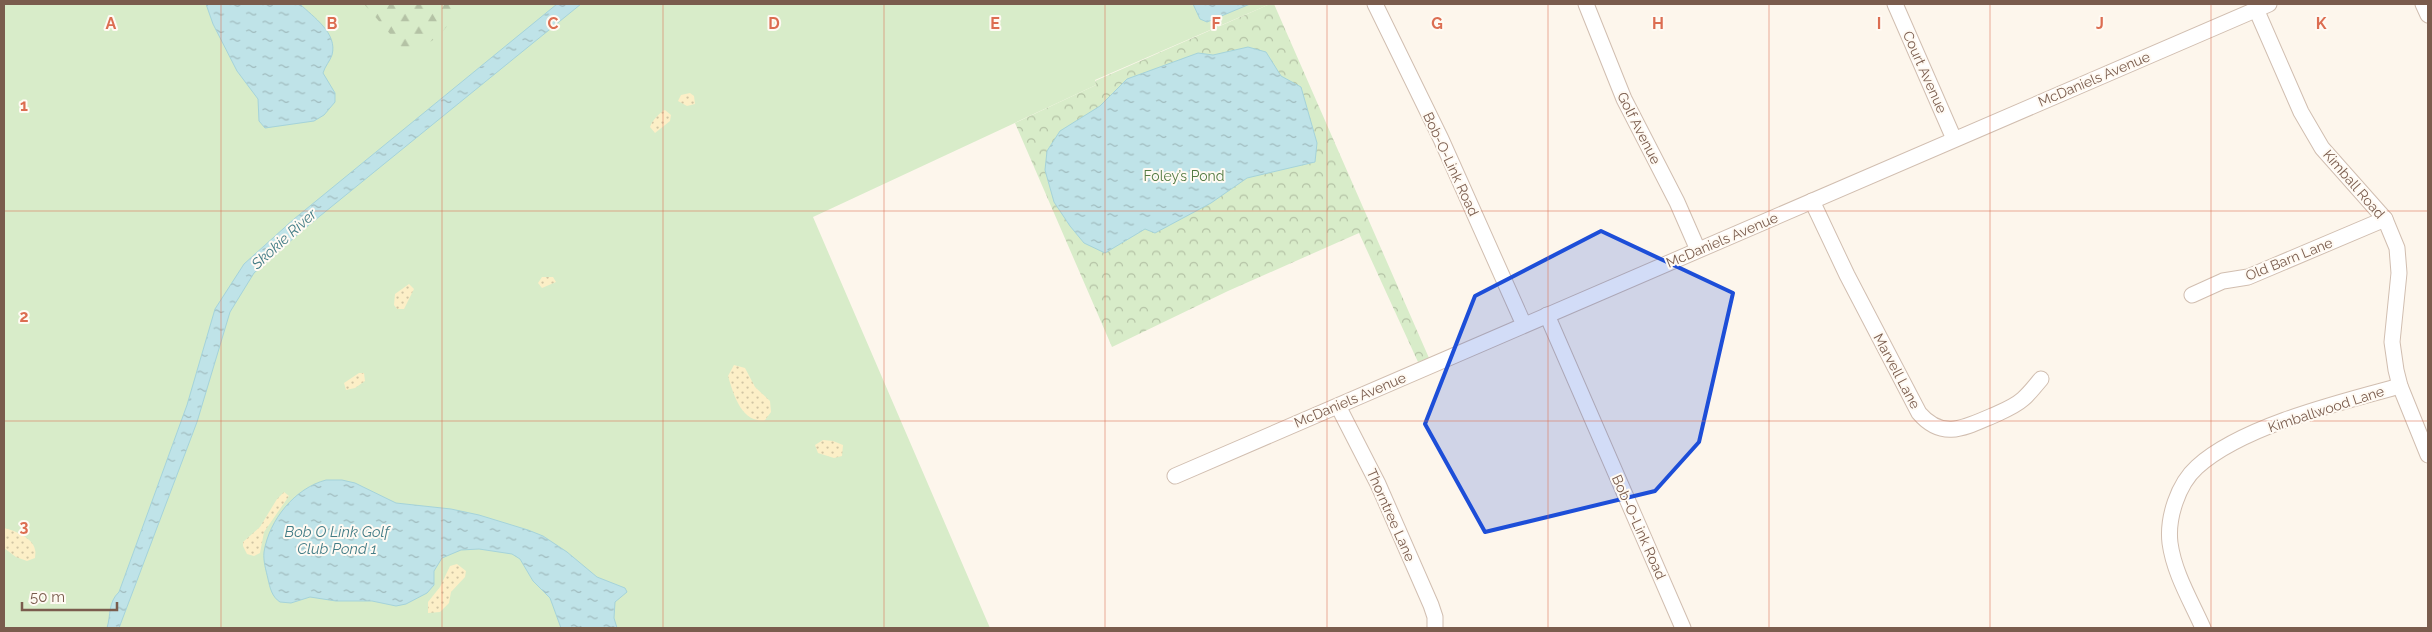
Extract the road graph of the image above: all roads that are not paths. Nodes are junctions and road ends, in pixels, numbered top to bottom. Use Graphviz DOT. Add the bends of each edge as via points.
graph roads {
  1 [pos="1375,4"];
  2 [pos="1586,4"];
  3 [pos="1895,4"];
  4 [pos="2423,4"];
  5 [pos="2262,7"];
  6 [pos="2428,15"];
  7 [pos="1954,139"];
  8 [pos="1812,201"];
  9 [pos="2385,219"];
  10 [pos="1698,250"];
  11 [pos="2192,295"];
  12 [pos="1547,315"];
  13 [pos="1524,325"];
  14 [pos="2041,379"];
  15 [pos="2400,386"];
  16 [pos="1338,406"];
  17 [pos="2428,455"];
  18 [pos="1176,476"];
  19 [pos="1435,628"];
  20 [pos="1683,628"];
  21 [pos="2203,628"];
  1 -- 13 [label="street, Bob-O-Link Road" via="1441,139"];
  2 -- 10 [label="street, Golf Avenue" via="1624,99"];
  3 -- 7 [label="street, Court Avenue"];
  4 -- 6 [label="street"];
  5 -- 7 [label="street, McDaniels Avenue"];
  5 -- 9 [label="street, Kimball Road" via="2301,112 2322,148"];
  7 -- 8 [label="street, McDaniels Avenue"];
  8 -- 10 [label="street, McDaniels Avenue"];
  8 -- 14 [label="street, Marvell Lane" via="1847,275 1925,420 1942,429 1962,428 2011,408 2022,401"];
  9 -- 11 [label="street, Old Barn Lane" via="2248,277 2223,281"];
  9 -- 15 [label="street, Kimball Road" via="2397,248 2399,273 2392,342"];
  10 -- 12 [label="street, McDaniels Avenue"];
  12 -- 13 [label="street, McDaniels Avenue"];
  12 -- 20 [label="street, Bob-O-Link Road"];
  13 -- 16 [label="street, McDaniels Avenue"];
  15 -- 17 [label="street, Kimball Road"];
  15 -- 21 [label="street, Kimballwood Lane" via="2267,428 2220,450 2196,467 2181,489 2173,509 2170,543 2177,569"];
  16 -- 18 [label="street, McDaniels Avenue"];
  16 -- 19 [label="street, Thorntree Lane" via="1378,484 1435,617"];
}
